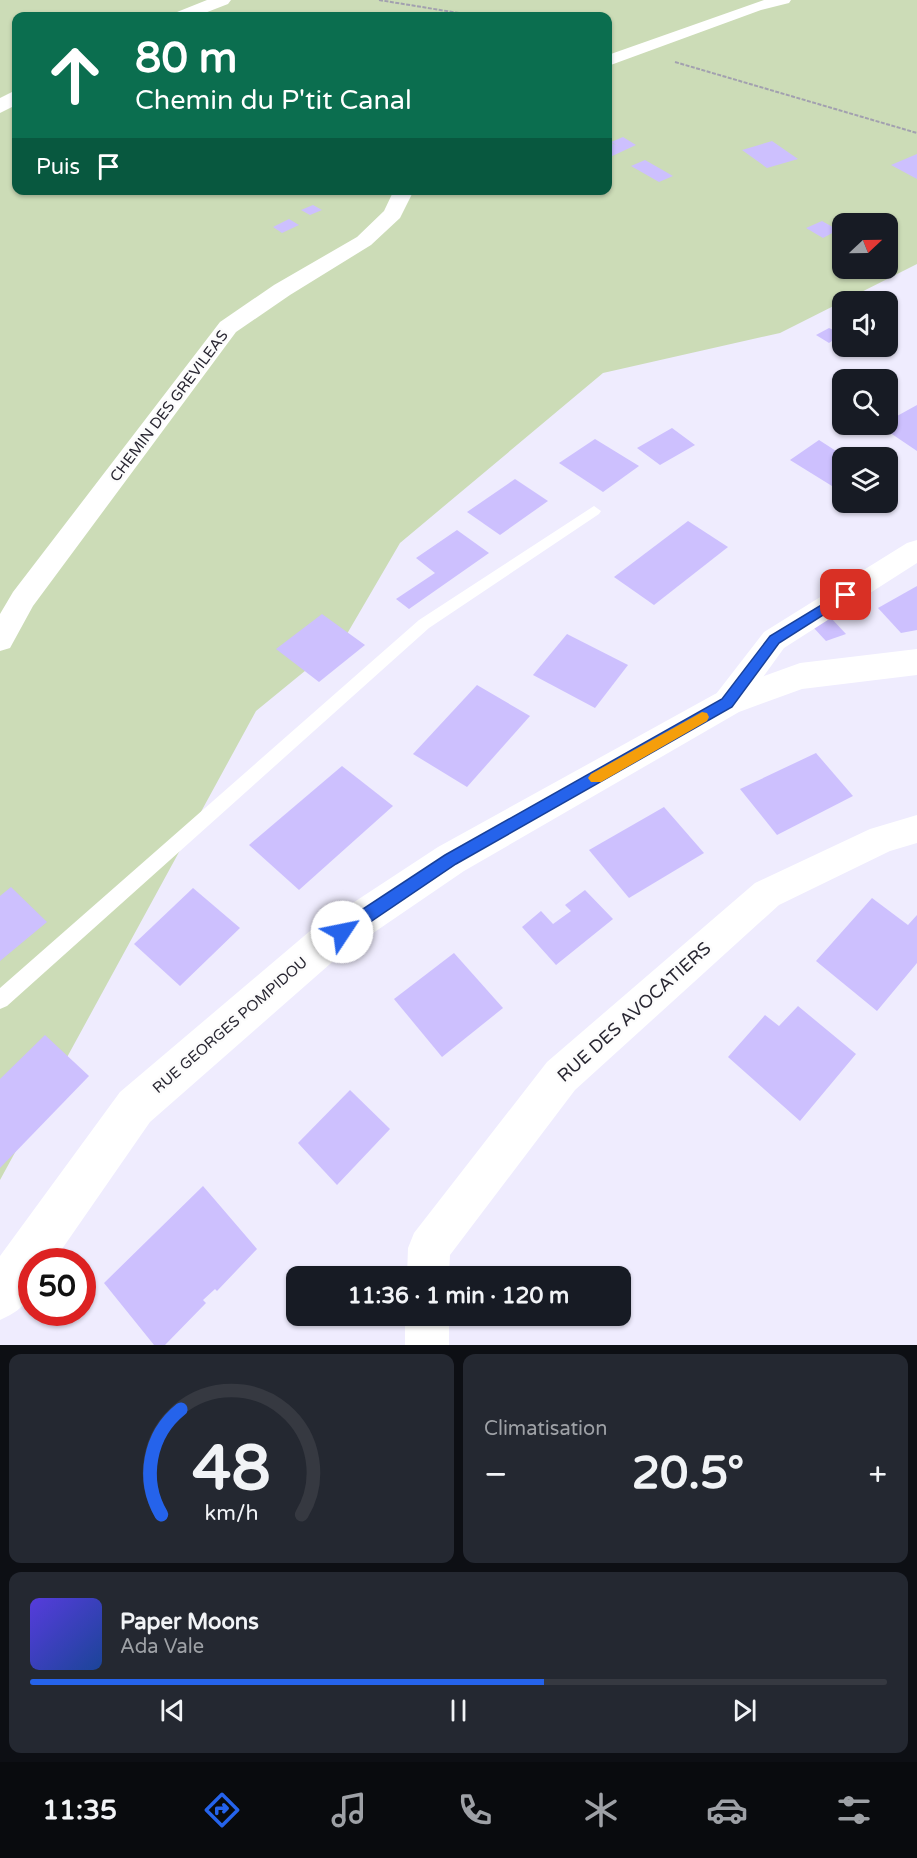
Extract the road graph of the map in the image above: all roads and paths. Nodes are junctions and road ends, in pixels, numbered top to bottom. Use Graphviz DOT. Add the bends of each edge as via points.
graph roads {
  1 [pos="222,0"];
  2 [pos="379,0"];
  3 [pos="783,0"];
  4 [pos="193,12"];
  5 [pos="452,12"];
  6 [pos="634,50"];
  7 [pos="612,59"];
  8 [pos="917,133"];
  9 [pos="402,195"];
  10 [pos="594,511"];
  11 [pos="917,550"];
  12 [pos="0,640"];
  13 [pos="917,662"];
  14 [pos="727,703"];
  15 [pos="917,829"];
  16 [pos="0,1000"];
  17 [pos="428,1266"];
  18 [pos="0,1296"];
  19 [pos="427,1326"];
  20 [pos="427,1345"];
  1 -- 4 [label="main road"];
  2 -- 5 [label="path"];
  3 -- 6 [label="street"];
  6 -- 7 [label="street"];
  6 -- 8 [label="path"];
  9 -- 12 [label="street, CHEMIN DES GREVILEAS" via="393,214 363,241 228,327 23,599"];
  10 -- 16 [label="lane" via="424,624"];
  11 -- 14 [label="street" via="774,640"];
  13 -- 14 [label="main road, RUE GEORGES POMPIDOU" via="800,676"];
  14 -- 18 [label="main road, RUE GEORGES POMPIDOU" via="451,859 324,944 135,1107"];
  15 -- 17 [label="street, RUE DES AVOCATIERS" via="882,838 766,894 561,1076 429,1248"];
  19 -- 20 [label="street"];
}
